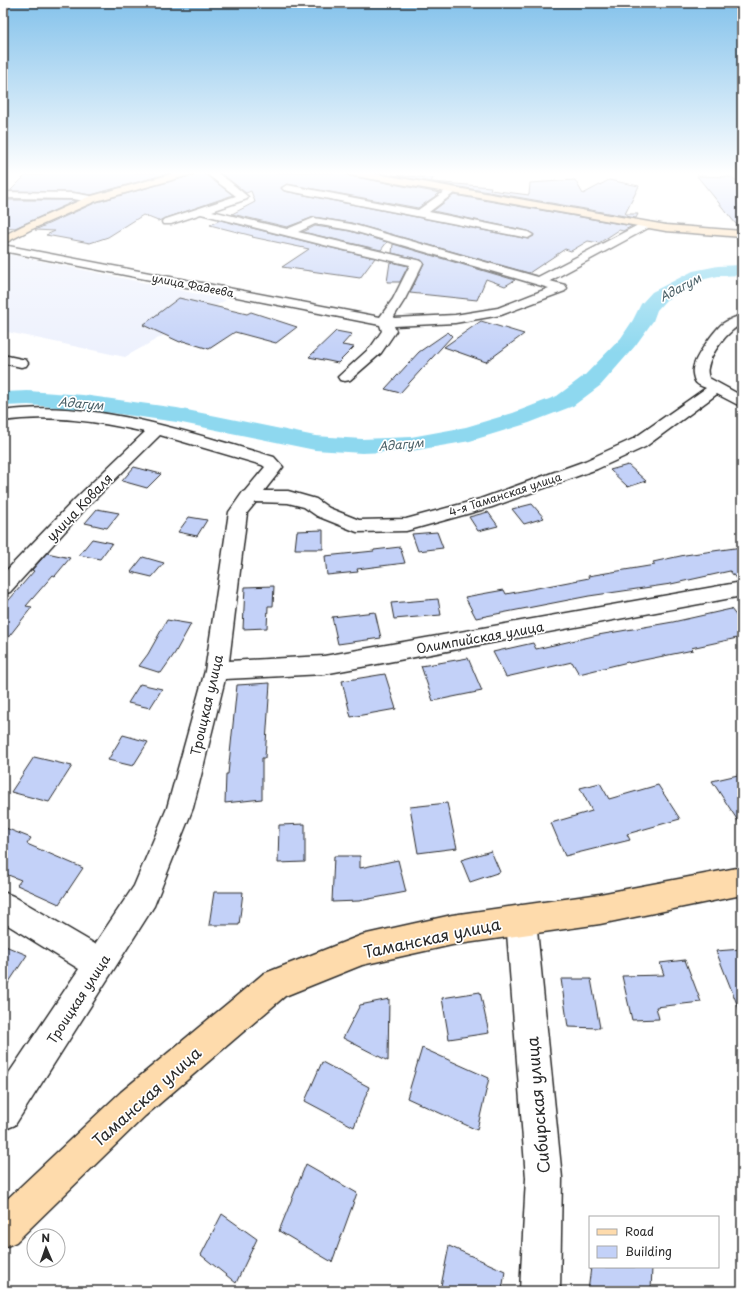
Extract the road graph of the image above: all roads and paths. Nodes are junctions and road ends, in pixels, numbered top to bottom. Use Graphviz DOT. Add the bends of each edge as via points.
graph roads {
  1 [pos="17,232"];
  2 [pos="370,232"];
  3 [pos="515,232"];
  4 [pos="632,232"];
  5 [pos="704,232"];
  6 [pos="288,233"];
  7 [pos="742,234"];
  8 [pos="528,235"];
  9 [pos="6,238"];
  10 [pos="3,248"];
  11 [pos="540,281"];
  12 [pos="742,319"];
  13 [pos="384,322"];
  14 [pos="3,359"];
  15 [pos="21,363"];
  16 [pos="345,377"];
  17 [pos="716,388"];
  18 [pos="742,402"];
  19 [pos="3,416"];
  20 [pos="158,430"];
  21 [pos="249,496"];
  22 [pos="3,587"];
  23 [pos="742,589"];
  24 [pos="216,671"];
  25 [pos="742,881"];
  26 [pos="3,906"];
  27 [pos="521,920"];
  28 [pos="100,964"];
  29 [pos="3,1113"];
  30 [pos="3,1229"];
  31 [pos="540,1291"];
  1 -- 9 [label="main road"];
  2 -- 11 [label="street"];
  3 -- 8 [label="street"];
  4 -- 11 [label="street"];
  5 -- 7 [label="main road"];
  6 -- 13 [label="street" via="417,262 399,299"];
  10 -- 13 [label="street, улица Фадеева"];
  11 -- 13 [label="street, улица Фадеева" via="562,288 501,311 455,319"];
  12 -- 17 [label="street" via="734,322 714,340 700,369 702,380"];
  13 -- 16 [label="street" via="388,326 388,331 376,350"];
  14 -- 15 [label="street"];
  17 -- 18 [label="street"];
  17 -- 21 [label="street, 4-я Таманская улица" via="640,443 591,465 486,503 406,525 357,526 323,512 310,503 288,497"];
  19 -- 20 [label="street, Троицкая улица" via="52,414 98,418"];
  20 -- 21 [label="street, Троицкая улица" via="268,460 274,467"];
  20 -- 22 [label="street, улица Коваля" via="81,503"];
  21 -- 24 [label="street, Троицкая улица" via="238,512"];
  23 -- 24 [label="street, Олимпийская улица" via="324,665"];
  24 -- 28 [label="street, Троицкая улица" via="180,808 144,896"];
  25 -- 27 [label="main road, Таманская улица" via="600,909"];
  26 -- 28 [label="street"];
  27 -- 30 [label="main road, Таманская улица" via="452,930 362,950 274,985 133,1104"];
  27 -- 31 [label="street, Сибирская улица" via="544,1178"];
  28 -- 29 [label="street, Троицкая улица"];
}
